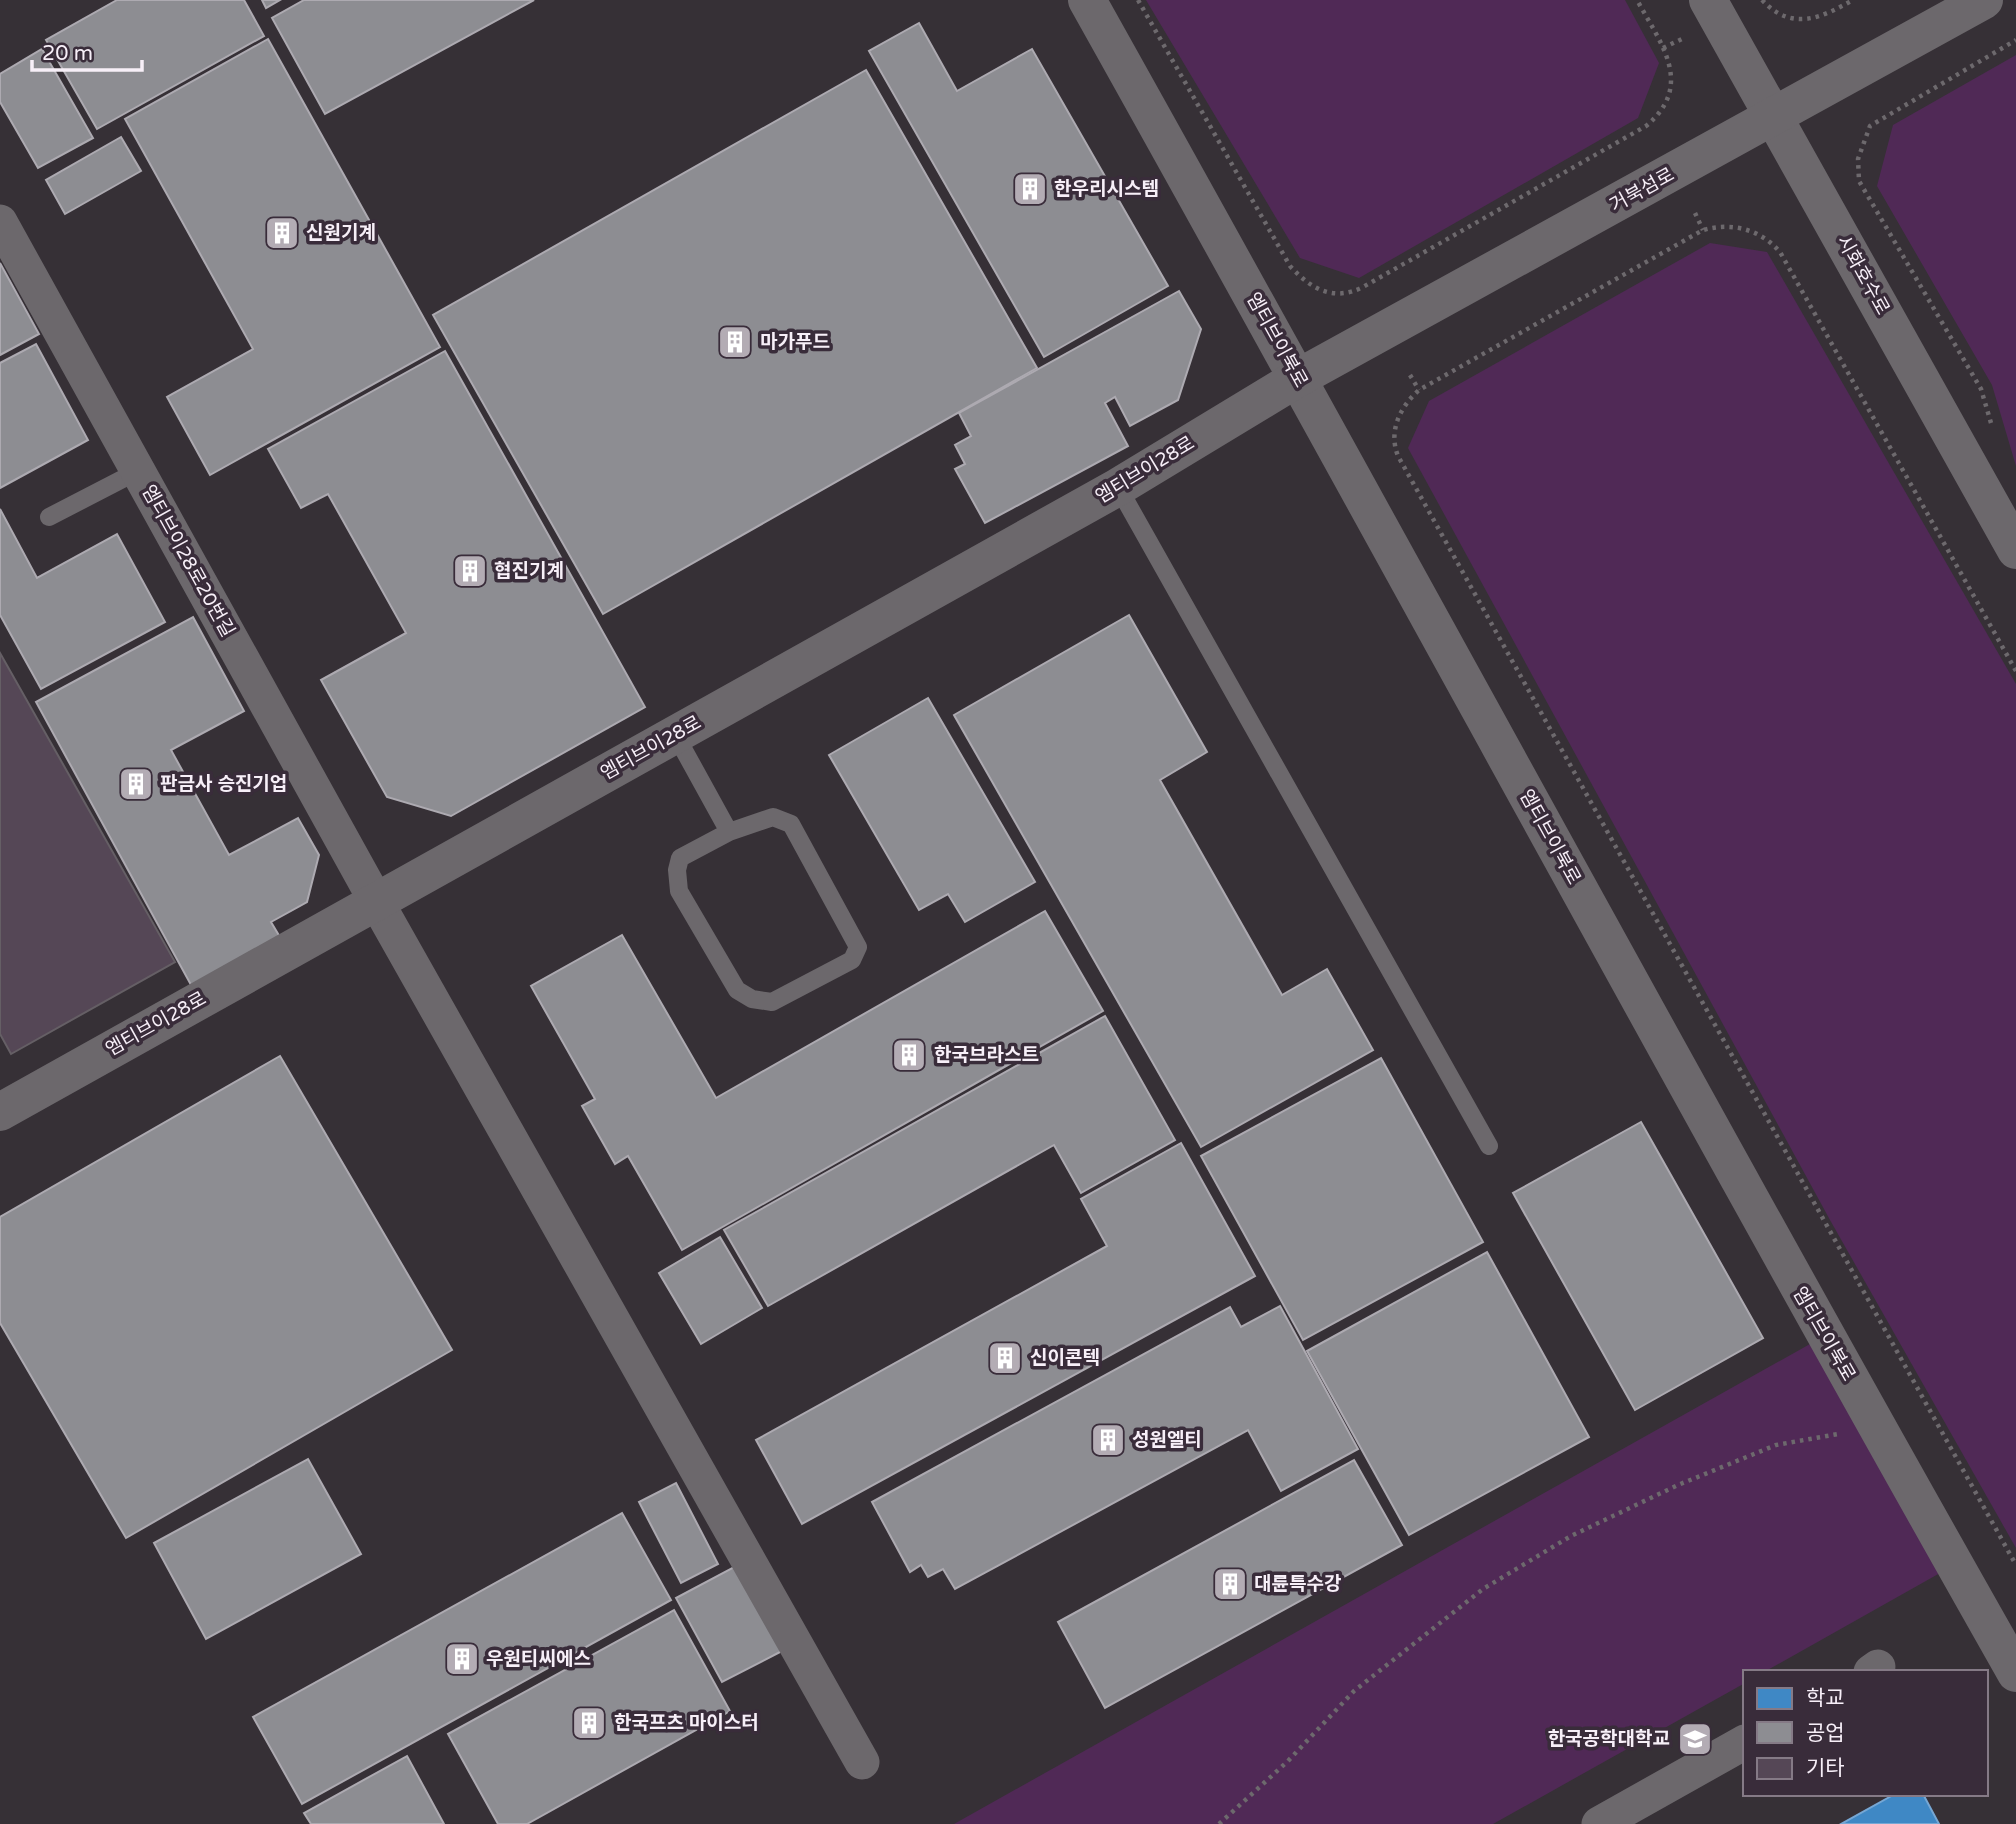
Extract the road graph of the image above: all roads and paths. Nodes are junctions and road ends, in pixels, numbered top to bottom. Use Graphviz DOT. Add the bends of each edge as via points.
graph roads {
  1 [pos="1087,0"];
  2 [pos="1138,0"];
  3 [pos="1637,0"];
  4 [pos="1708,0"];
  5 [pos="1762,0"];
  6 [pos="1853,0"];
  7 [pos="1984,0"];
  8 [pos="1823,17"];
  9 [pos="1827,25"];
  10 [pos="1686,37"];
  11 [pos="2016,40"];
  12 [pos="1663,48"];
  13 [pos="1879,110"];
  14 [pos="1775,117"];
  15 [pos="1883,117"];
  16 [pos="1646,126"];
  17 [pos="1652,138"];
  18 [pos="1695,213"];
  19 [pos="0,222"];
  20 [pos="1703,230"];
  21 [pos="1360,289"];
  22 [pos="1366,298"];
  23 [pos="1410,375"];
  24 [pos="1298,377"];
  25 [pos="1419,390"];
  26 [pos="1992,426"];
  27 [pos="1398,456"];
  28 [pos="1387,462"];
  29 [pos="138,471"];
  30 [pos="1118,486"];
  31 [pos="49,517"];
  32 [pos="2016,550"];
  33 [pos="2016,671"];
  34 [pos="675,734"];
  35 [pos="729,832"];
  36 [pos="376,901"];
  37 [pos="0,1111"];
  38 [pos="1489,1146"];
  39 [pos="1877,1428"];
  40 [pos="2016,1565"];
  41 [pos="2016,1673"];
  42 [pos="1743,1743"];
  43 [pos="862,1762"];
  44 [pos="1219,1824"];
  45 [pos="1599,1824"];
  1 -- 24 [label="street, 엠티브이북로"];
  2 -- 21 [label="path" via="1290,266 1322,292 1336,295"];
  3 -- 12 [label="path"];
  4 -- 14 [label="street, 시화호수로"];
  5 -- 8 [label="path" via="1787,17"];
  6 -- 8 [label="path"];
  7 -- 14 [label="street, 거북섬로"];
  8 -- 9 [label="path"];
  10 -- 12 [label="path"];
  11 -- 15 [label="path"];
  12 -- 16 [label="path" via="1673,77 1671,91 1657,117"];
  13 -- 15 [label="path"];
  14 -- 24 [label="street, 거북섬로"];
  14 -- 32 [label="street, 시화호수로"];
  15 -- 26 [label="path" via="1870,126 1862,141 1859,181 1981,389"];
  16 -- 17 [label="path"];
  16 -- 21 [label="path"];
  18 -- 20 [label="path"];
  19 -- 29 [label="street, 엠티브이28로20번길"];
  20 -- 25 [label="path"];
  20 -- 33 [label="path" via="1728,225 1745,229 1771,241 1780,252"];
  21 -- 22 [label="path"];
  23 -- 25 [label="path"];
  24 -- 30 [label="street, 엠티브이28로"];
  24 -- 39 [label="street, 엠티브이북로"];
  25 -- 27 [label="path" via="1401,411 1394,436"];
  27 -- 28 [label="path"];
  27 -- 40 [label="path"];
  29 -- 31 [label="lane"];
  29 -- 36 [label="street, 엠티브이28로20번길"];
  30 -- 34 [label="street, 엠티브이28로"];
  30 -- 38 [label="lane"];
  34 -- 35 [label="lane"];
  34 -- 36 [label="street, 엠티브이28로"];
  35 -- 35 [label="lane" via="680,858 677,870 679,891 737,990 752,999 772,1002 852,960 858,947 850,928 791,824 774,817"];
  36 -- 37 [label="street, 엠티브이28로"];
  36 -- 43 [label="street, 엠티브이28로20번길"];
  39 -- 41 [label="street, 엠티브이북로"];
  39 -- 44 [label="path" via="1776,1445 1571,1536 1483,1589 1354,1691 1288,1761"];
  42 -- 45 [label="street"];
}
